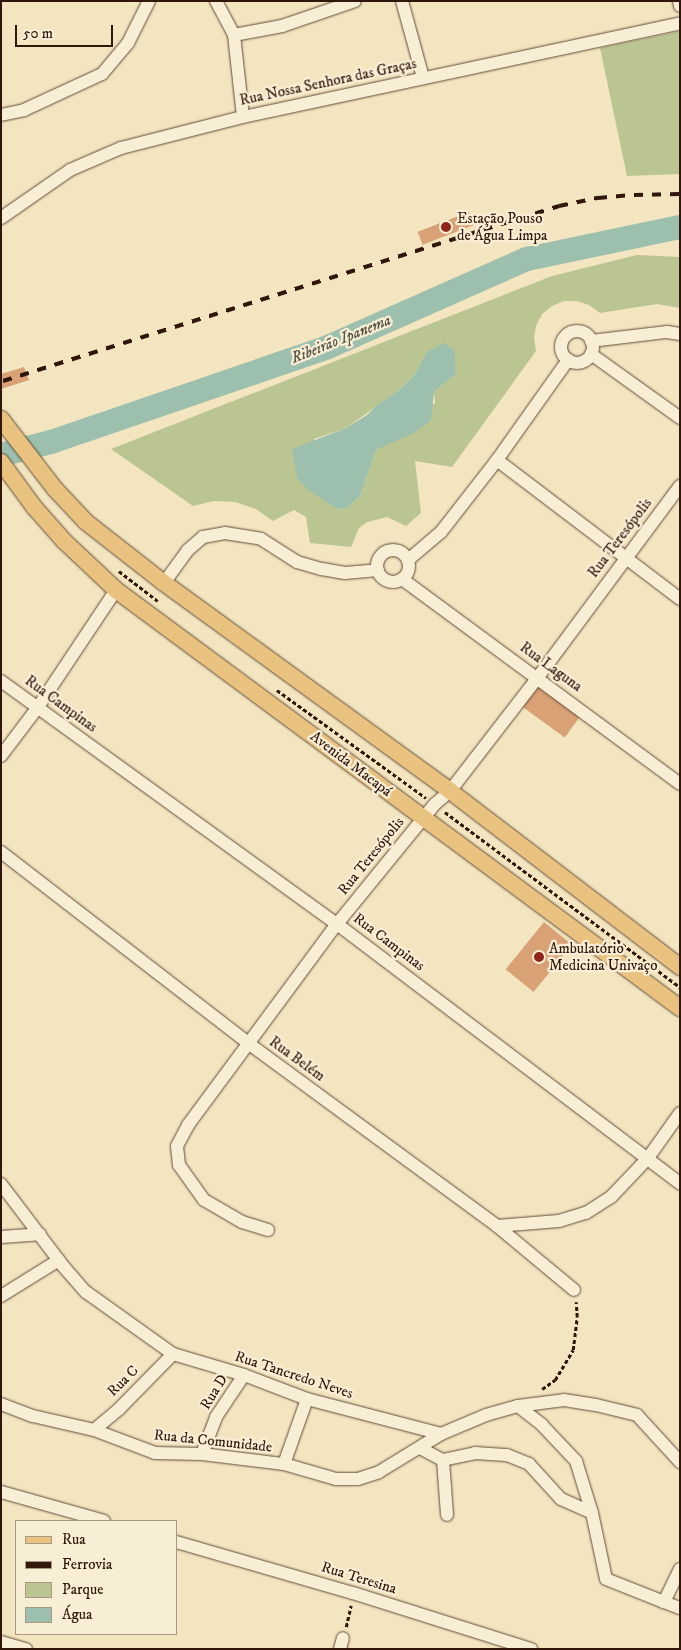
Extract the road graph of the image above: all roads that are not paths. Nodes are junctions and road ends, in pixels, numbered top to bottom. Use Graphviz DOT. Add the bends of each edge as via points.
graph roads {
  1 [pos="150,1"];
  2 [pos="216,1"];
  3 [pos="355,1"];
  4 [pos="402,1"];
  5 [pos="679,1"];
  6 [pos="680,6"];
  7 [pos="680,23"];
  8 [pos="234,35"];
  9 [pos="423,78"];
  10 [pos="1,115"];
  11 [pos="243,117"];
  12 [pos="1,218"];
  13 [pos="680,334"];
  14 [pos="591,348"];
  15 [pos="568,360"];
  16 [pos="680,418"];
  17 [pos="1,419"];
  18 [pos="497,460"];
  19 [pos="1,462"];
  20 [pos="680,486"];
  21 [pos="625,557"];
  22 [pos="408,560"];
  23 [pos="378,570"];
  24 [pos="402,579"];
  25 [pos="164,583"];
  26 [pos="116,590"];
  27 [pos="680,599"];
  28 [pos="538,677"];
  29 [pos="1,681"];
  30 [pos="38,707"];
  31 [pos="1,756"];
  32 [pos="680,784"];
  33 [pos="450,791"];
  34 [pos="423,818"];
  35 [pos="1,852"];
  36 [pos="337,924"];
  37 [pos="680,967"];
  38 [pos="680,1008"];
  39 [pos="248,1043"];
  40 [pos="680,1113"];
  41 [pos="648,1158"];
  42 [pos="680,1183"];
  43 [pos="1,1184"];
  44 [pos="497,1226"];
  45 [pos="268,1230"];
  46 [pos="40,1234"];
  47 [pos="1,1237"];
  48 [pos="59,1260"];
  49 [pos="574,1290"];
  50 [pos="1,1296"];
  51 [pos="173,1354"];
  52 [pos="244,1374"];
  53 [pos="307,1399"];
  54 [pos="1,1404"];
  55 [pos="518,1406"];
  56 [pos="94,1430"];
  57 [pos="441,1434"];
  58 [pos="420,1448"];
  59 [pos="202,1454"];
  60 [pos="443,1460"];
  61 [pos="680,1462"];
  62 [pos="284,1464"];
  63 [pos="1,1492"];
  64 [pos="592,1513"];
  65 [pos="447,1514"];
  66 [pos="100,1520"];
  67 [pos="178,1543"];
  68 [pos="680,1569"];
  69 [pos="664,1602"];
  70 [pos="680,1608"];
  71 [pos="1,1642"];
  72 [pos="26,1649"];
  73 [pos="531,1649"];
  1 -- 10 [label="street" via="128,43 102,74 24,110"];
  2 -- 8 [label="street"];
  3 -- 8 [label="street" via="282,26"];
  4 -- 9 [label="street"];
  5 -- 6 [label="street"];
  7 -- 9 [label="street, Rua Nossa Senhora das Graças"];
  8 -- 11 [label="street"];
  9 -- 11 [label="street, Rua Nossa Senhora das Graças"];
  11 -- 12 [label="street, Rua Nossa Senhora das Graças" via="121,148 70,170"];
  13 -- 14 [label="street" via="667,332"];
  14 -- 15 [label="street" via="583,361"];
  14 -- 15 [label="street" via="589,337 574,331 562,341 561,352"];
  14 -- 16 [label="street"];
  15 -- 18 [label="street"];
  17 -- 25 [label="main road" via="86,522"];
  18 -- 21 [label="street"];
  18 -- 22 [label="street" via="441,532"];
  19 -- 26 [label="main road, Avenida Macapá" via="64,541"];
  20 -- 21 [label="street, Rua Teresópolis"];
  21 -- 27 [label="street"];
  21 -- 28 [label="street, Rua Teresópolis"];
  22 -- 23 [label="street" via="401,552 391,550 381,555"];
  22 -- 24 [label="street" via="408,570"];
  23 -- 24 [label="street" via="388,581"];
  23 -- 25 [label="street" via="345,572 322,569 297,562 261,539 225,533 203,538 188,550"];
  24 -- 28 [label="street, Rua Laguna"];
  25 -- 33 [label="main road"];
  26 -- 30 [label="street"];
  26 -- 34 [label="main road, Avenida Macapá"];
  28 -- 32 [label="street, Rua Laguna"];
  28 -- 33 [label="street, Rua Teresópolis"];
  29 -- 30 [label="street, Rua Campinas"];
  30 -- 31 [label="street"];
  30 -- 36 [label="street, Rua Campinas"];
  33 -- 34 [label="street, Rua Teresópolis"];
  33 -- 37 [label="main road"];
  34 -- 36 [label="street, Rua Teresópolis"];
  34 -- 38 [label="main road, Avenida Macapá"];
  35 -- 39 [label="street, Rua Belém"];
  36 -- 39 [label="street, Rua Teresópolis"];
  36 -- 41 [label="street, Rua Campinas"];
  39 -- 44 [label="street, Rua Belém"];
  39 -- 45 [label="street, Rua Teresópolis" via="188,1126 177,1146 179,1165 204,1200 242,1222"];
  40 -- 41 [label="street"];
  41 -- 42 [label="street, Rua Campinas"];
  41 -- 44 [label="street" via="611,1196 586,1213 559,1221"];
  43 -- 46 [label="street, Rua Tancredo Neves"];
  44 -- 49 [label="street, Rua Belém"];
  46 -- 47 [label="street"];
  46 -- 48 [label="street, Rua Tancredo Neves"];
  48 -- 50 [label="street"];
  48 -- 51 [label="street, Rua Tancredo Neves" via="86,1292"];
  51 -- 52 [label="street, Rua Tancredo Neves"];
  51 -- 56 [label="street, Rua C"];
  52 -- 53 [label="street, Rua Tancredo Neves"];
  52 -- 59 [label="street, Rua D" via="216,1417"];
  53 -- 57 [label="street, Rua Tancredo Neves"];
  53 -- 62 [label="street"];
  54 -- 56 [label="street, Rua da Comunidade" via="34,1416"];
  55 -- 57 [label="street"];
  55 -- 61 [label="street" via="564,1400 637,1415"];
  55 -- 64 [label="street" via="542,1425 576,1462"];
  56 -- 59 [label="street, Rua da Comunidade" via="155,1454"];
  57 -- 58 [label="street, Rua da Comunidade"];
  58 -- 60 [label="street"];
  58 -- 62 [label="street, Rua da Comunidade" via="379,1472 358,1479 336,1479"];
  59 -- 62 [label="street, Rua da Comunidade"];
  60 -- 64 [label="street" via="475,1453 507,1455 529,1464 560,1498"];
  60 -- 65 [label="street"];
  63 -- 66 [label="street"];
  64 -- 69 [label="street" via="606,1579"];
  67 -- 73 [label="street, Rua Teresina"];
  68 -- 69 [label="street"];
  69 -- 70 [label="street"];
  71 -- 72 [label="street"];
}
